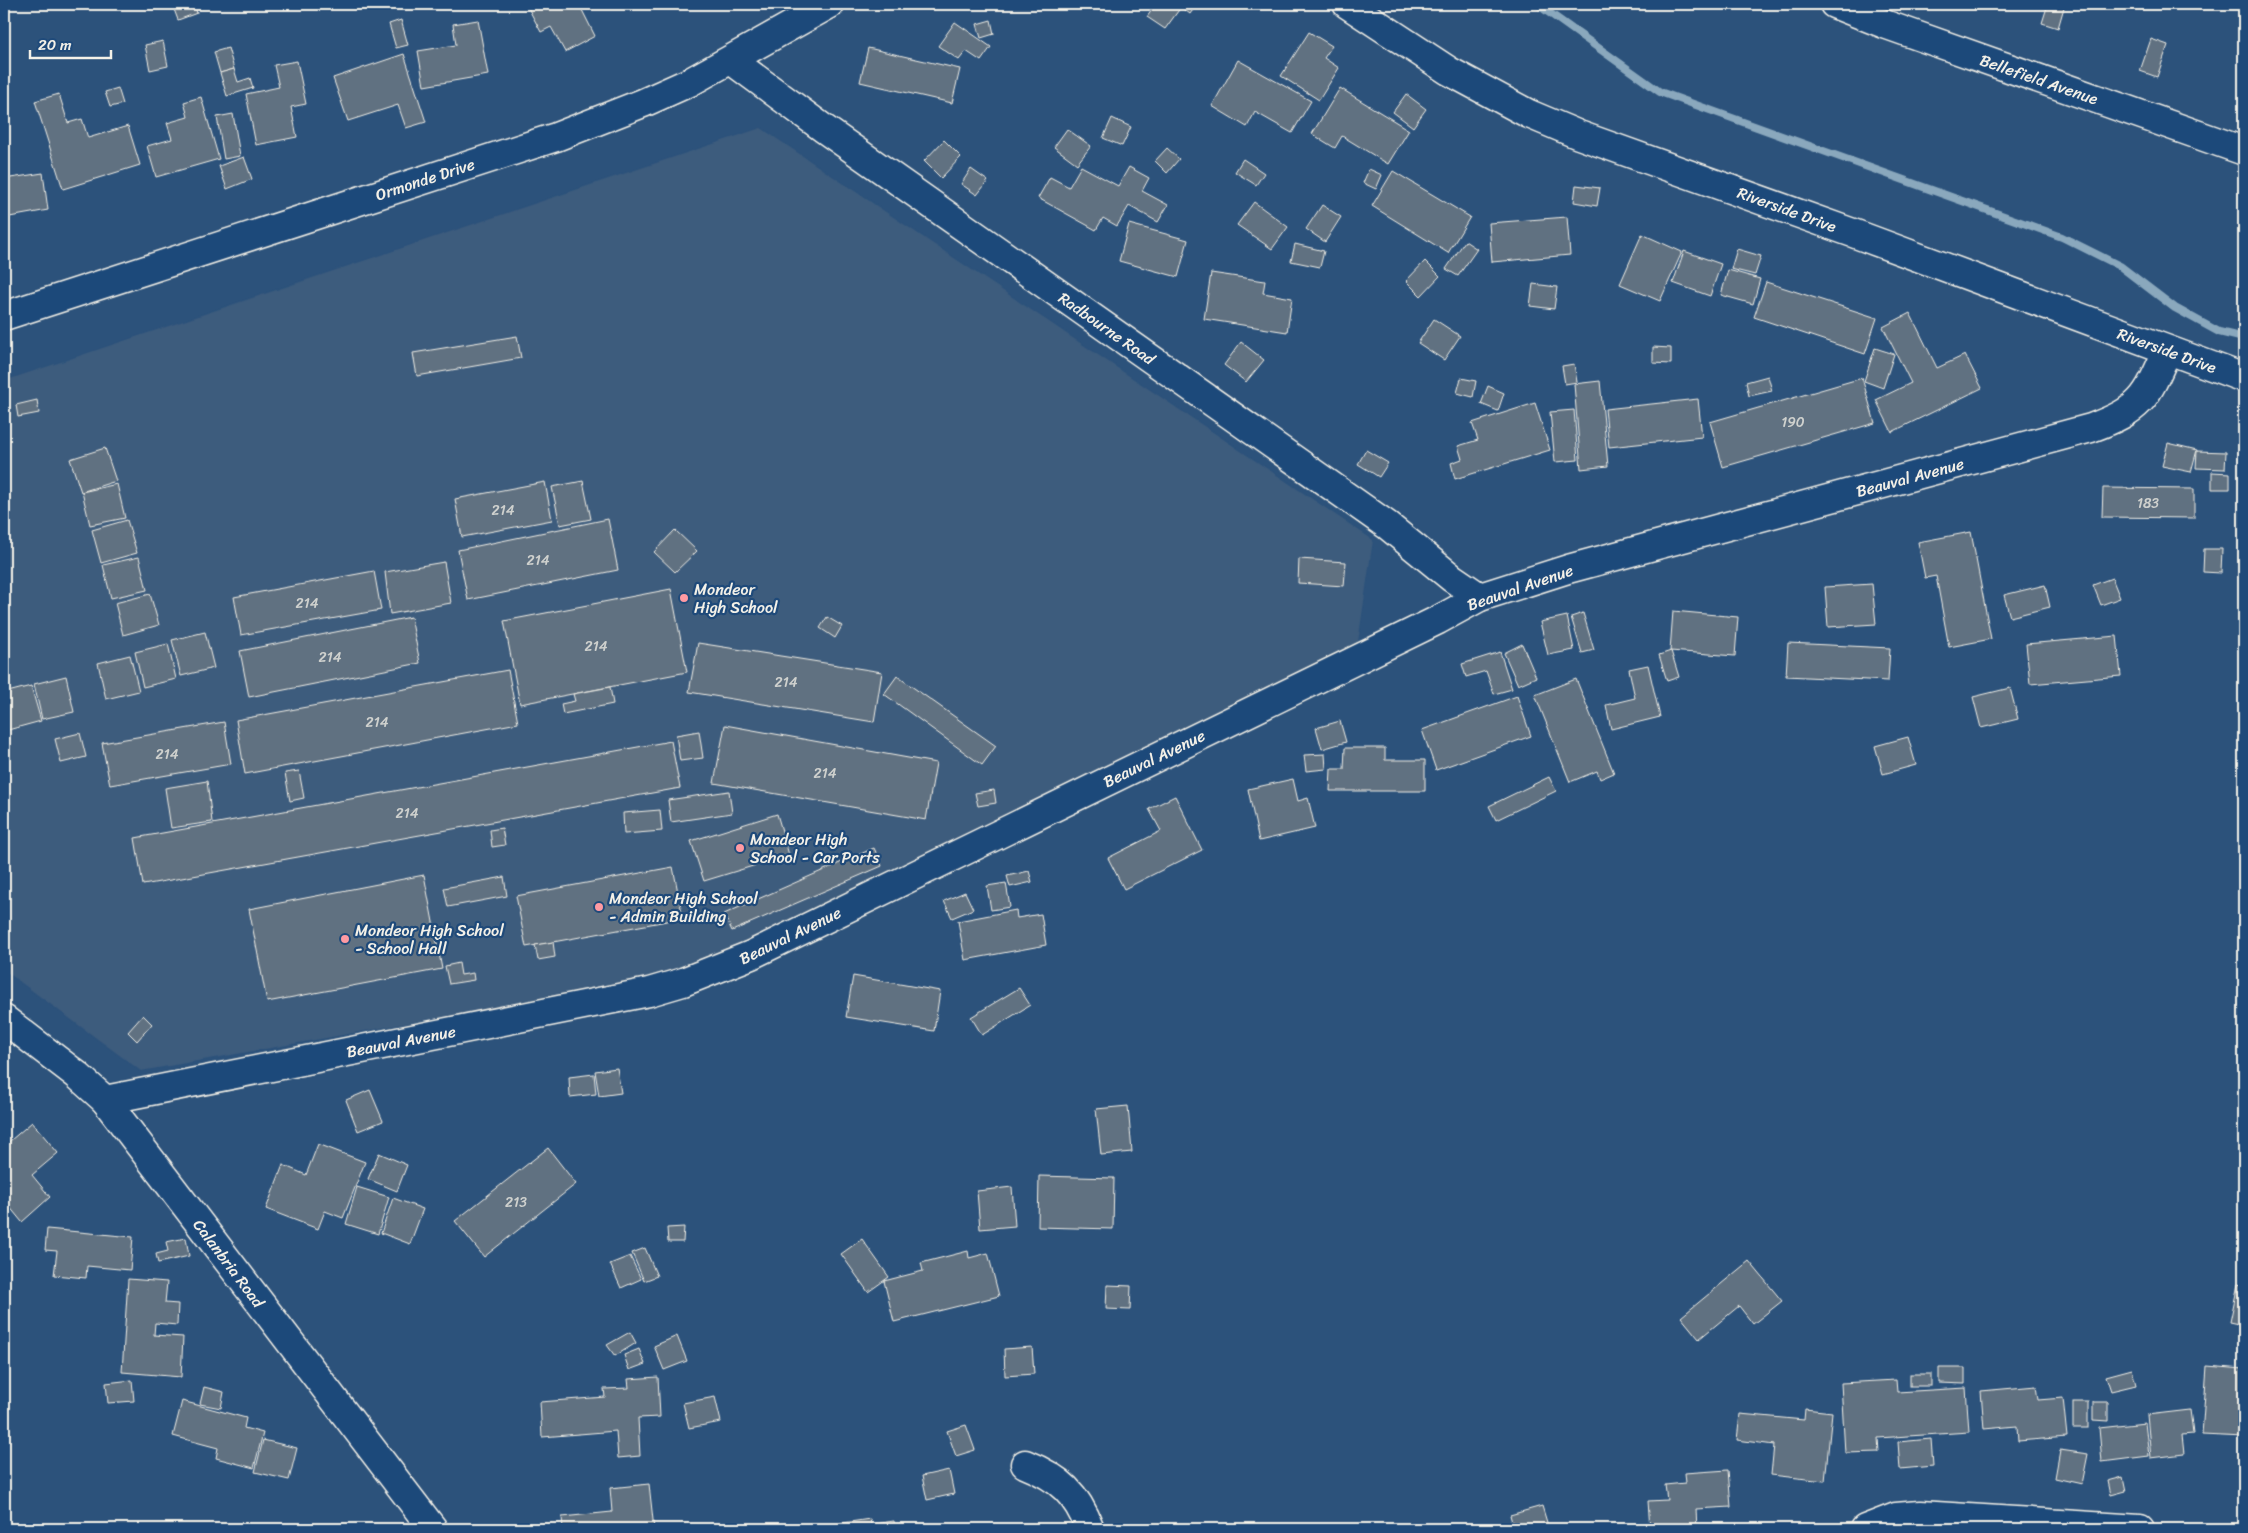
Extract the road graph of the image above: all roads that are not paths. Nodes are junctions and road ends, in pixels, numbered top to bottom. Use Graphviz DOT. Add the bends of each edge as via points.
graph roads {
  1 [pos="830,4"];
  2 [pos="1347,4"];
  3 [pos="1834,4"];
  4 [pos="732,60"];
  5 [pos="2244,151"];
  6 [pos="4,316"];
  7 [pos="2167,351"];
  8 [pos="2244,378"];
  9 [pos="1480,597"];
  10 [pos="4,1019"];
  11 [pos="105,1100"];
  12 [pos="1025,1464"];
  13 [pos="433,1529"];
  14 [pos="1090,1529"];
  15 [pos="1865,1529"];
  16 [pos="2140,1529"];
  1 -- 4 [label="street, Ormonde Drive"];
  2 -- 7 [label="street, Riverside Drive" via="1449,71 1529,114"];
  3 -- 5 [label="street, Bellefield Avenue"];
  4 -- 6 [label="street, Ormonde Drive" via="643,103 556,137"];
  4 -- 9 [label="street, Radbourne Road" via="823,128 1387,525"];
  7 -- 8 [label="street, Riverside Drive"];
  7 -- 9 [label="street, Beauval Avenue" via="2142,401 2130,412 2091,428 1568,569"];
  9 -- 11 [label="street, Beauval Avenue" via="751,955 683,982 650,992"];
  10 -- 11 [label="street, Calanbria Road"];
  11 -- 13 [label="street, Calanbria Road"];
  12 -- 14 [label="street" via="1058,1480 1078,1504"];
  15 -- 16 [label="street" via="1896,1517 1920,1515"];
}
